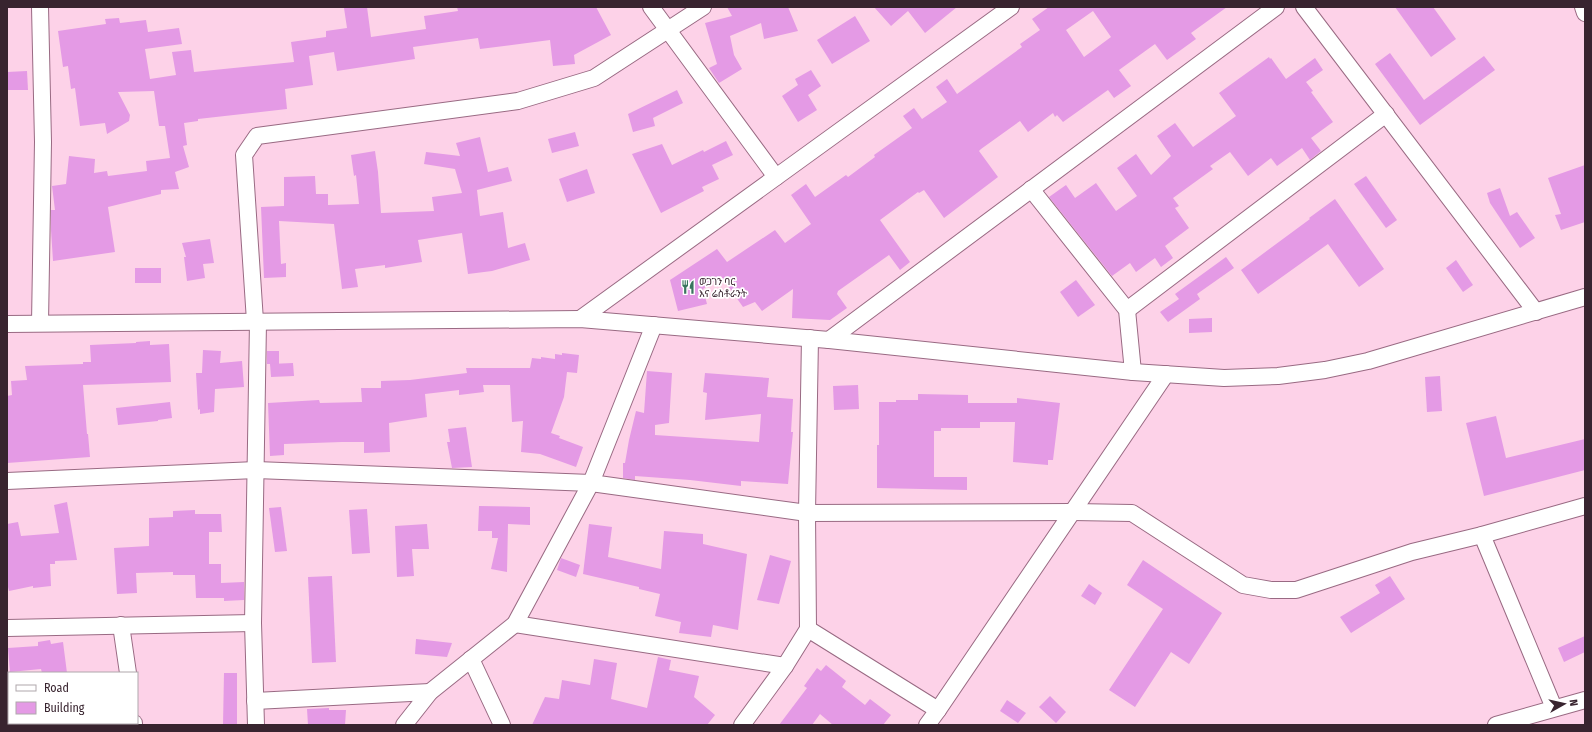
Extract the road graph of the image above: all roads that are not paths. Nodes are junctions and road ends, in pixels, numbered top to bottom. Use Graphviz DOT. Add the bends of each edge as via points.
graph roads {
  1 [pos="40,7"];
  2 [pos="651,7"];
  3 [pos="703,7"];
  4 [pos="1011,7"];
  5 [pos="1276,7"];
  6 [pos="1304,7"];
  7 [pos="1583,7"];
  8 [pos="1585,13"];
  9 [pos="668,30"];
  10 [pos="1386,114"];
  11 [pos="776,177"];
  12 [pos="1031,189"];
  13 [pos="1585,297"];
  14 [pos="1127,310"];
  15 [pos="1536,312"];
  16 [pos="580,319"];
  17 [pos="256,321"];
  18 [pos="40,323"];
  19 [pos="7,324"];
  20 [pos="654,325"];
  21 [pos="810,338"];
  22 [pos="829,340"];
  23 [pos="1133,372"];
  24 [pos="1166,374"];
  25 [pos="256,470"];
  26 [pos="7,481"];
  27 [pos="591,483"];
  28 [pos="1585,506"];
  29 [pos="1072,512"];
  30 [pos="807,513"];
  31 [pos="1482,536"];
  32 [pos="253,623"];
  33 [pos="515,624"];
  34 [pos="121,626"];
  35 [pos="7,628"];
  36 [pos="808,629"];
  37 [pos="471,659"];
  38 [pos="785,666"];
  39 [pos="128,672"];
  40 [pos="430,692"];
  41 [pos="1585,700"];
  42 [pos="255,701"];
  43 [pos="1554,708"];
  44 [pos="938,710"];
  45 [pos="256,725"];
  46 [pos="404,725"];
  47 [pos="502,725"];
  48 [pos="742,725"];
  49 [pos="927,725"];
  50 [pos="1496,725"];
  1 -- 18 [label="street" via="43,142"];
  2 -- 9 [label="street"];
  3 -- 9 [label="street"];
  4 -- 11 [label="street"];
  5 -- 12 [label="street"];
  6 -- 10 [label="street"];
  7 -- 8 [label="street"];
  9 -- 11 [label="street"];
  9 -- 17 [label="street" via="594,78 518,101 257,136 244,156"];
  10 -- 14 [label="street"];
  10 -- 15 [label="street"];
  11 -- 16 [label="street"];
  12 -- 14 [label="street"];
  12 -- 22 [label="street"];
  13 -- 15 [label="street"];
  14 -- 23 [label="street"];
  15 -- 24 [label="street" via="1368,361 1325,370 1278,376 1224,378"];
  16 -- 17 [label="street"];
  16 -- 20 [label="street"];
  17 -- 18 [label="street"];
  17 -- 25 [label="street"];
  18 -- 19 [label="street"];
  20 -- 21 [label="street"];
  20 -- 27 [label="street"];
  21 -- 22 [label="street"];
  21 -- 30 [label="street"];
  22 -- 23 [label="street"];
  23 -- 24 [label="street"];
  24 -- 29 [label="street"];
  25 -- 26 [label="street"];
  25 -- 27 [label="street"];
  25 -- 32 [label="street"];
  27 -- 30 [label="street"];
  27 -- 33 [label="street"];
  28 -- 31 [label="street"];
  29 -- 30 [label="street"];
  29 -- 31 [label="street" via="1132,513 1243,585 1270,590 1296,590 1412,552"];
  29 -- 44 [label="street"];
  30 -- 36 [label="street"];
  31 -- 43 [label="street"];
  32 -- 34 [label="street"];
  32 -- 42 [label="street"];
  33 -- 37 [label="street"];
  33 -- 38 [label="street"];
  34 -- 35 [label="street"];
  34 -- 39 [label="street"];
  36 -- 38 [label="street"];
  36 -- 44 [label="street"];
  37 -- 40 [label="street"];
  37 -- 47 [label="street"];
  38 -- 48 [label="street"];
  40 -- 42 [label="street"];
  40 -- 46 [label="street"];
  41 -- 43 [label="street"];
  42 -- 45 [label="street"];
  43 -- 50 [label="street"];
  44 -- 49 [label="street"];
}
